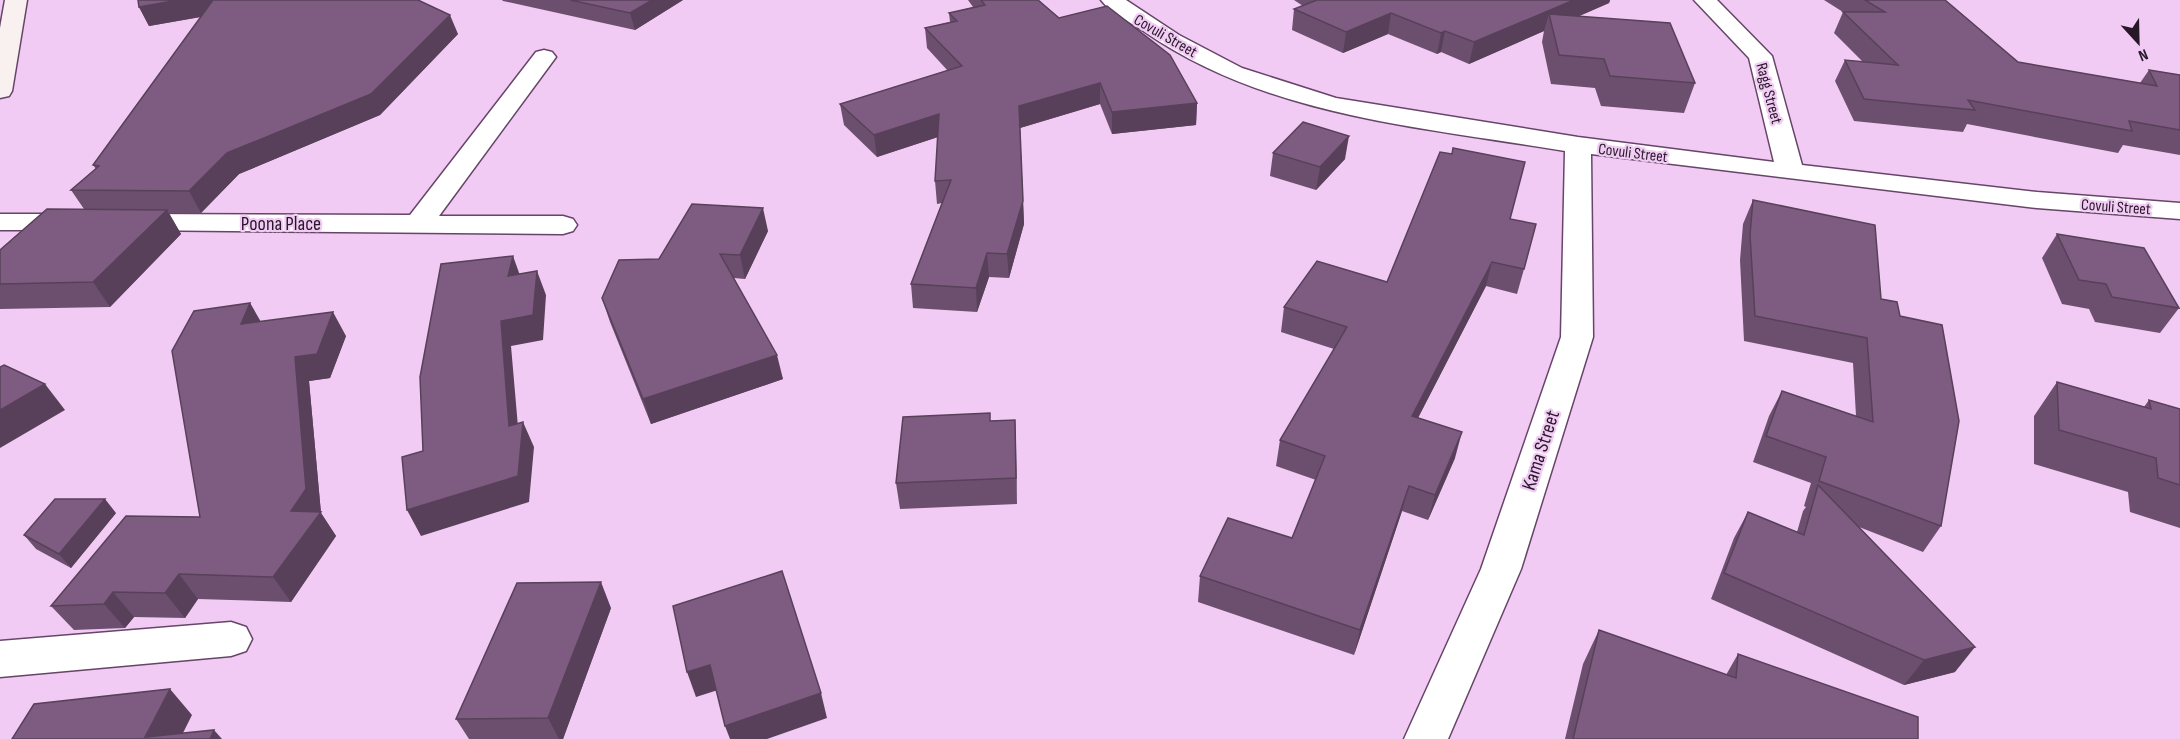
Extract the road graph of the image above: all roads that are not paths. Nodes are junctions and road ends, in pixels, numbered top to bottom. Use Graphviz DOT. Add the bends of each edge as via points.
graph roads {
  1 [pos="16,0"];
  2 [pos="1112,0"];
  3 [pos="1704,0"];
  4 [pos="543,57"];
  5 [pos="0,91"];
  6 [pos="1578,145"];
  7 [pos="1790,171"];
  8 [pos="2180,211"];
  9 [pos="0,222"];
  10 [pos="418,224"];
  11 [pos="562,225"];
  12 [pos="231,639"];
  13 [pos="0,658"];
  14 [pos="1426,739"];
  1 -- 5 [label="main road"];
  2 -- 6 [label="street, Covuli Street" via="1171,40 1234,74 1332,105"];
  3 -- 7 [label="street, Ragg Street" via="1760,56"];
  4 -- 10 [label="street"];
  6 -- 7 [label="street, Covuli Street"];
  6 -- 14 [label="street, Kama Street" via="1577,337 1501,569"];
  7 -- 8 [label="street, Covuli Street" via="2037,201"];
  9 -- 10 [label="street, Poona Place"];
  10 -- 11 [label="street, Poona Place"];
  12 -- 13 [label="street"];
}
